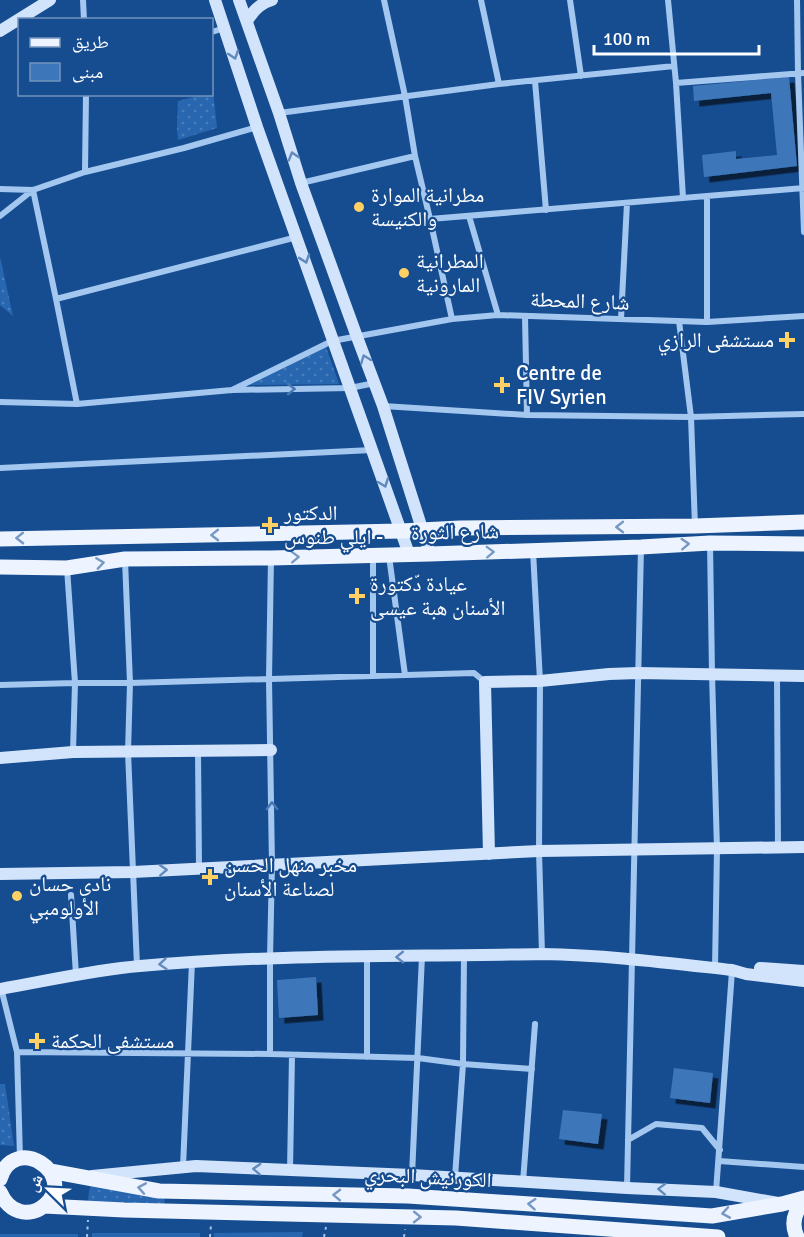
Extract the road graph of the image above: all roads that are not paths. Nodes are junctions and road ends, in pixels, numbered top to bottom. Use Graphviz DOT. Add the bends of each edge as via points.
graph roads {
  1 [pos="50,0"];
  2 [pos="83,0"];
  3 [pos="215,0"];
  4 [pos="239,0"];
  5 [pos="272,0"];
  6 [pos="384,0"];
  7 [pos="481,0"];
  8 [pos="570,0"];
  9 [pos="668,0"];
  10 [pos="797,0"];
  11 [pos="21,18"];
  12 [pos="84,18"];
  13 [pos="18,20"];
  14 [pos="247,21"];
  15 [pos="225,28"];
  16 [pos="0,31"];
  17 [pos="213,32"];
  18 [pos="674,66"];
  19 [pos="801,73"];
  20 [pos="581,76"];
  21 [pos="535,81"];
  22 [pos="676,83"];
  23 [pos="499,84"];
  24 [pos="86,96"];
  25 [pos="405,96"];
  26 [pos="279,112"];
  27 [pos="257,128"];
  28 [pos="414,156"];
  29 [pos="85,172"];
  30 [pos="302,183"];
  31 [pos="803,188"];
  32 [pos="0,189"];
  33 [pos="33,190"];
  34 [pos="707,197"];
  35 [pos="683,198"];
  36 [pos="627,203"];
  37 [pos="546,210"];
  38 [pos="0,216"];
  39 [pos="469,216"];
  40 [pos="430,219"];
  41 [pos="804,232"];
  42 [pos="297,237"];
  43 [pos="56,298"];
  44 [pos="498,315"];
  45 [pos="525,316"];
  46 [pos="804,316"];
  47 [pos="452,319"];
  48 [pos="621,319"];
  49 [pos="679,321"];
  50 [pos="707,322"];
  51 [pos="357,337"];
  52 [pos="332,341"];
  53 [pos="375,383"];
  54 [pos="350,388"];
  55 [pos="232,390"];
  56 [pos="0,402"];
  57 [pos="77,404"];
  58 [pos="383,405"];
  59 [pos="804,414"];
  60 [pos="527,415"];
  61 [pos="691,417"];
  62 [pos="372,450"];
  63 [pos="0,468"];
  64 [pos="804,522"];
  65 [pos="695,526"];
  66 [pos="423,530"];
  67 [pos="401,531"];
  68 [pos="0,539"];
  69 [pos="710,543"];
  70 [pos="804,544"];
  71 [pos="641,547"];
  72 [pos="533,551"];
  73 [pos="409,554"];
  74 [pos="430,554"];
  75 [pos="373,555"];
  76 [pos="389,555"];
  77 [pos="271,558"];
  78 [pos="125,559"];
  79 [pos="0,567"];
  80 [pos="67,568"];
  81 [pos="638,674"];
  82 [pos="712,674"];
  83 [pos="405,675"];
  84 [pos="777,675"];
  85 [pos="373,676"];
  86 [pos="804,676"];
  87 [pos="269,679"];
  88 [pos="540,681"];
  89 [pos="485,682"];
  90 [pos="75,683"];
  91 [pos="130,683"];
  92 [pos="0,685"];
  93 [pos="198,750"];
  94 [pos="271,750"];
  95 [pos="128,752"];
  96 [pos="73,753"];
  97 [pos="0,758"];
  98 [pos="804,847"];
  99 [pos="778,848"];
  100 [pos="717,849"];
  101 [pos="634,850"];
  102 [pos="539,851"];
  103 [pos="489,854"];
  104 [pos="272,865"];
  105 [pos="199,868"];
  106 [pos="133,872"];
  107 [pos="0,874"];
  108 [pos="71,895"];
  109 [pos="542,954"];
  110 [pos="422,956"];
  111 [pos="464,956"];
  112 [pos="367,957"];
  113 [pos="270,958"];
  114 [pos="632,959"];
  115 [pos="192,962"];
  116 [pos="137,966"];
  117 [pos="715,968"];
  118 [pos="732,970"];
  119 [pos="804,971"];
  120 [pos="76,975"];
  121 [pos="804,981"];
  122 [pos="0,987"];
  123 [pos="536,1024"];
  124 [pos="17,1052"];
  125 [pos="188,1054"];
  126 [pos="270,1054"];
  127 [pos="292,1055"];
  128 [pos="367,1057"];
  129 [pos="418,1058"];
  130 [pos="463,1064"];
  131 [pos="532,1069"];
  132 [pos="628,1140"];
  133 [pos="720,1150"];
  134 [pos="10,1161"];
  135 [pos="719,1161"];
  136 [pos="183,1167"];
  137 [pos="804,1167"];
  138 [pos="290,1170"];
  139 [pos="50,1171"];
  140 [pos="412,1175"];
  141 [pos="80,1177"];
  142 [pos="455,1178"];
  143 [pos="0,1179"];
  144 [pos="523,1182"];
  145 [pos="627,1188"];
  146 [pos="0,1192"];
  147 [pos="716,1192"];
  148 [pos="804,1200"];
  149 [pos="782,1204"];
  150 [pos="44,1206"];
  151 [pos="8,1210"];
  152 [pos="718,1237"];
  153 [pos="797,1237"];
  1 -- 11 [label="street"];
  2 -- 12 [label="street"];
  3 -- 15 [label="street"];
  4 -- 14 [label="street"];
  5 -- 14 [label="street" via="258,7"];
  6 -- 25 [label="street"];
  7 -- 23 [label="street"];
  8 -- 20 [label="street"];
  9 -- 18 [label="street"];
  10 -- 19 [label="street"];
  13 -- 16 [label="street"];
  14 -- 26 [label="street"];
  15 -- 17 [label="street"];
  15 -- 27 [label="street, one-way"];
  18 -- 20 [label="street"];
  18 -- 22 [label="street"];
  19 -- 22 [label="street"];
  19 -- 31 [label="street"];
  20 -- 21 [label="street"];
  21 -- 23 [label="street"];
  21 -- 37 [label="street"];
  22 -- 35 [label="street"];
  23 -- 25 [label="street"];
  24 -- 29 [label="street"];
  25 -- 26 [label="street"];
  25 -- 28 [label="street"];
  30 -- 26 [label="street, one-way"];
  27 -- 29 [label="street"];
  27 -- 42 [label="street"];
  28 -- 30 [label="street"];
  28 -- 40 [label="street"];
  29 -- 33 [label="street"];
  30 -- 51 [label="street"];
  31 -- 34 [label="street"];
  31 -- 41 [label="street"];
  32 -- 33 [label="street"];
  33 -- 38 [label="street"];
  33 -- 43 [label="street"];
  34 -- 35 [label="street"];
  34 -- 50 [label="street"];
  35 -- 36 [label="street"];
  36 -- 37 [label="street"];
  36 -- 48 [label="street"];
  37 -- 39 [label="street"];
  39 -- 40 [label="street"];
  39 -- 44 [label="street"];
  40 -- 47 [label="street"];
  42 -- 43 [label="street"];
  42 -- 52 [label="street, one-way"];
  43 -- 57 [label="street"];
  44 -- 45 [label="street, شارع المحطة"];
  44 -- 47 [label="street, شارع المحطة"];
  45 -- 48 [label="street, شارع المحطة"];
  45 -- 60 [label="street"];
  46 -- 50 [label="street, شارع المحطة"];
  47 -- 51 [label="street, شارع المحطة"];
  48 -- 49 [label="street, شارع المحطة"];
  49 -- 50 [label="street, شارع المحطة"];
  49 -- 61 [label="street"];
  51 -- 52 [label="street, شارع المحطة"];
  53 -- 51 [label="street, one-way"];
  52 -- 54 [label="street"];
  52 -- 55 [label="street, شارع المحطة"];
  53 -- 54 [label="street"];
  53 -- 58 [label="street"];
  55 -- 54 [label="street, one-way"];
  54 -- 62 [label="street"];
  55 -- 57 [label="street"];
  56 -- 57 [label="street"];
  58 -- 60 [label="street"];
  58 -- 66 [label="street"];
  59 -- 61 [label="street"];
  60 -- 61 [label="street"];
  61 -- 65 [label="street"];
  62 -- 63 [label="street"];
  62 -- 67 [label="street, one-way"];
  64 -- 65 [label="main road, شارع الثورة"];
  65 -- 66 [label="main road, شارع الثورة, one-way"];
  66 -- 67 [label="main road, شارع الثورة"];
  66 -- 74 [label="street"];
  67 -- 68 [label="main road, شارع الثورة, one-way"];
  67 -- 73 [label="street"];
  69 -- 70 [label="main road, شارع الثورة"];
  71 -- 69 [label="main road, شارع الثورة, one-way"];
  69 -- 82 [label="street"];
  71 -- 72 [label="main road, شارع الثورة"];
  71 -- 81 [label="street"];
  74 -- 72 [label="main road, شارع الثورة, one-way"];
  72 -- 88 [label="street"];
  73 -- 74 [label="main road, شارع الثورة"];
  73 -- 76 [label="main road, شارع الثورة"];
  75 -- 76 [label="main road, شارع الثورة"];
  77 -- 75 [label="main road, شارع الثورة, one-way"];
  75 -- 85 [label="street"];
  76 -- 83 [label="street"];
  77 -- 78 [label="main road, شارع الثورة"];
  77 -- 87 [label="street"];
  80 -- 78 [label="main road, شارع الثورة, one-way"];
  78 -- 91 [label="street"];
  79 -- 80 [label="main road, شارع الثورة"];
  80 -- 90 [label="street"];
  81 -- 82 [label="street"];
  81 -- 88 [label="street"];
  81 -- 101 [label="street"];
  82 -- 84 [label="street"];
  82 -- 100 [label="street"];
  83 -- 85 [label="street"];
  83 -- 89 [label="street" via="474,673"];
  84 -- 86 [label="street"];
  84 -- 99 [label="street"];
  85 -- 87 [label="street"];
  87 -- 91 [label="street"];
  87 -- 94 [label="street"];
  88 -- 89 [label="street"];
  88 -- 102 [label="street"];
  89 -- 103 [label="street"];
  90 -- 91 [label="street"];
  90 -- 92 [label="street"];
  90 -- 96 [label="street"];
  91 -- 95 [label="street"];
  93 -- 94 [label="street"];
  93 -- 95 [label="street"];
  93 -- 105 [label="street"];
  104 -- 94 [label="street, one-way"];
  95 -- 96 [label="street"];
  95 -- 106 [label="street"];
  96 -- 97 [label="street"];
  98 -- 99 [label="street"];
  99 -- 100 [label="street"];
  100 -- 101 [label="street"];
  100 -- 117 [label="street"];
  101 -- 102 [label="street"];
  101 -- 114 [label="street"];
  102 -- 103 [label="street"];
  102 -- 109 [label="street"];
  103 -- 104 [label="street"];
  104 -- 105 [label="street"];
  104 -- 113 [label="street"];
  106 -- 105 [label="street, one-way"];
  106 -- 107 [label="street"];
  106 -- 116 [label="street"];
  108 -- 120 [label="street"];
  109 -- 111 [label="street"];
  109 -- 114 [label="street"];
  110 -- 111 [label="street"];
  110 -- 112 [label="street, one-way"];
  110 -- 129 [label="street"];
  111 -- 130 [label="street"];
  112 -- 113 [label="street"];
  112 -- 128 [label="street"];
  113 -- 115 [label="street"];
  113 -- 126 [label="street"];
  114 -- 117 [label="street"];
  114 -- 132 [label="street"];
  115 -- 116 [label="street, one-way"];
  115 -- 125 [label="street"];
  116 -- 120 [label="street"];
  117 -- 118 [label="street"];
  118 -- 119 [label="street" via="745,967"];
  118 -- 121 [label="street"];
  118 -- 133 [label="street"];
  120 -- 122 [label="street"];
  122 -- 124 [label="street"];
  123 -- 131 [label="street"];
  124 -- 125 [label="street"];
  124 -- 134 [label="street"];
  125 -- 126 [label="street"];
  125 -- 136 [label="street"];
  126 -- 127 [label="street"];
  127 -- 128 [label="street"];
  127 -- 138 [label="street"];
  128 -- 129 [label="street"];
  129 -- 130 [label="street"];
  129 -- 140 [label="street"];
  130 -- 131 [label="street"];
  130 -- 142 [label="street"];
  131 -- 144 [label="street"];
  132 -- 133 [label="street" via="656,1124 702,1128"];
  132 -- 145 [label="street"];
  133 -- 135 [label="street"];
  134 -- 139 [label="main road, الكورنيش البحري" via="28,1157 45,1164"];
  134 -- 143 [label="main road"];
  135 -- 137 [label="street"];
  135 -- 147 [label="street"];
  138 -- 136 [label="street, one-way"];
  136 -- 141 [label="street"];
  138 -- 140 [label="street"];
  139 -- 141 [label="main road, الكورنيش البحري"];
  139 -- 150 [label="main road" via="54,1190"];
  140 -- 142 [label="street"];
  149 -- 141 [label="main road, الكورنيش البحري, one-way" via="712,1216 408,1196 159,1191"];
  142 -- 144 [label="street"];
  144 -- 145 [label="street"];
  147 -- 145 [label="street, one-way"];
  146 -- 151 [label="main road"];
  147 -- 149 [label="street"];
  148 -- 149 [label="main road, الكورنيش البحري"];
  148 -- 153 [label="main road" via="794,1218"];
  150 -- 151 [label="main road, الكورنيش البحري" via="30,1212"];
  150 -- 152 [label="main road, الكورنيش البحري, one-way" via="456,1218"];
}
